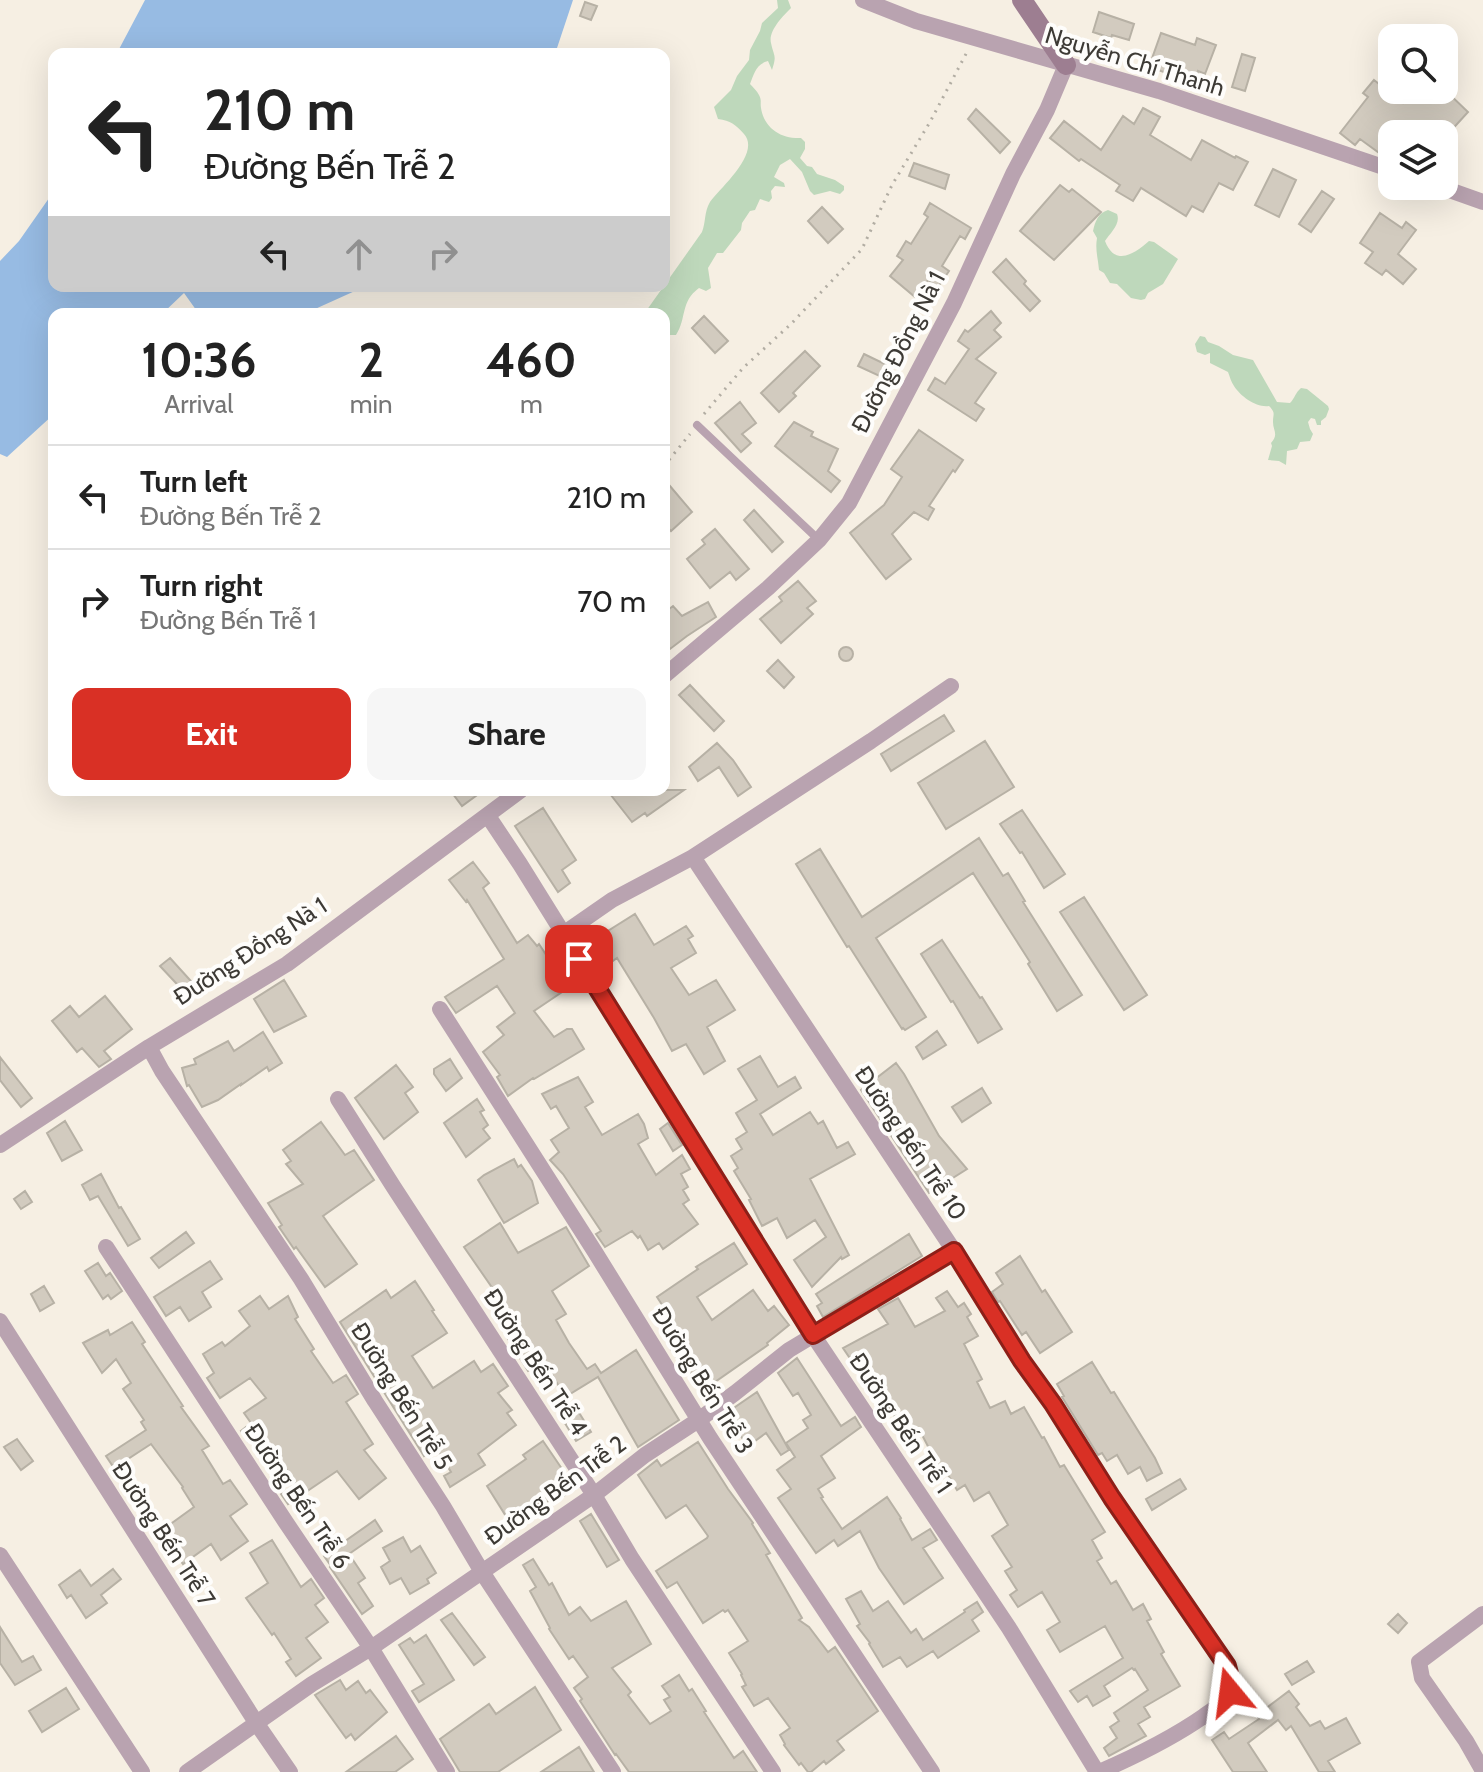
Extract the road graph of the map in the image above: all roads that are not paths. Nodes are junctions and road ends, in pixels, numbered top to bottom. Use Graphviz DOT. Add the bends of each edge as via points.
graph roads {
  1 [pos="863,0"];
  2 [pos="1022,0"];
  3 [pos="1066,65"];
  4 [pos="1378,165"];
  5 [pos="1458,193"];
  6 [pos="1483,202"];
  7 [pos="697,425"];
  8 [pos="819,540"];
  9 [pos="670,671"];
  10 [pos="951,686"];
  11 [pos="513,796"];
  12 [pos="488,816"];
  13 [pos="693,857"];
  14 [pos="563,934"];
  15 [pos="440,1009"];
  16 [pos="149,1047"];
  17 [pos="338,1099"];
  18 [pos="0,1145"];
  19 [pos="106,1247"];
  20 [pos="954,1251"];
  21 [pos="0,1321"];
  22 [pos="813,1335"];
  23 [pos="700,1419"];
  24 [pos="594,1495"];
  25 [pos="0,1555"];
  26 [pos="482,1572"];
  27 [pos="1483,1614"];
  28 [pos="371,1648"];
  29 [pos="257,1724"];
  30 [pos="1483,1771"];
  31 [pos="142,1772"];
  32 [pos="187,1772"];
  33 [pos="290,1772"];
  34 [pos="447,1772"];
  35 [pos="613,1772"];
  36 [pos="773,1772"];
  37 [pos="932,1772"];
  38 [pos="1098,1772"];
  1 -- 3 [label="street, Nguyễn Chí Thanh"];
  2 -- 3 [label="street"];
  3 -- 4 [label="street, Nguyễn Chí Thanh"];
  3 -- 8 [label="street, Đường Đồng Nà 1" via="867,472"];
  5 -- 6 [label="street"];
  7 -- 8 [label="lane"];
  8 -- 9 [label="street, Đường Đồng Nà 1"];
  10 -- 13 [label="street"];
  11 -- 12 [label="street, Đường Đồng Nà 1"];
  12 -- 14 [label="street, Đường Bến Trễ 1"];
  12 -- 16 [label="street, Đường Đồng Nà 1" via="287,964"];
  13 -- 14 [label="street" via="612,900"];
  13 -- 20 [label="street, Đường Bến Trễ 10"];
  14 -- 22 [label="street, Đường Bến Trễ 1"];
  15 -- 23 [label="street, Đường Bến Trễ 3"];
  16 -- 18 [label="street, Đường Đồng Nà 1"];
  16 -- 26 [label="street, Đường Bến Trễ 5" via="301,1279"];
  17 -- 24 [label="street, Đường Bến Trễ 4"];
  19 -- 28 [label="street, Đường Bến Trễ 6"];
  20 -- 22 [label="street, Đường Bến Trễ 2"];
  20 -- 38 [label="street, Đường Bến Trễ 10" via="1230,1674 1230,1692 1217,1707 1159,1744"];
  21 -- 29 [label="street, Đường Bến Trễ 7"];
  22 -- 23 [label="street, Đường Bến Trễ 2"];
  22 -- 38 [label="street, Đường Bến Trễ 1" via="1009,1628"];
  23 -- 24 [label="street, Đường Bến Trễ 2"];
  23 -- 37 [label="street, Đường Bến Trễ 3"];
  24 -- 26 [label="street, Đường Bến Trễ 2"];
  24 -- 36 [label="street, Đường Bến Trễ 4"];
  25 -- 31 [label="street"];
  26 -- 28 [label="street, Đường Bến Trễ 2"];
  26 -- 35 [label="street, Đường Bến Trễ 5"];
  27 -- 30 [label="street" via="1419,1662 1422,1678"];
  28 -- 29 [label="street, Đường Bến Trễ 2"];
  28 -- 34 [label="street, Đường Bến Trễ 6"];
  29 -- 32 [label="street, Đường Bến Trễ 2"];
  29 -- 33 [label="street, Đường Bến Trễ 7"];
}
